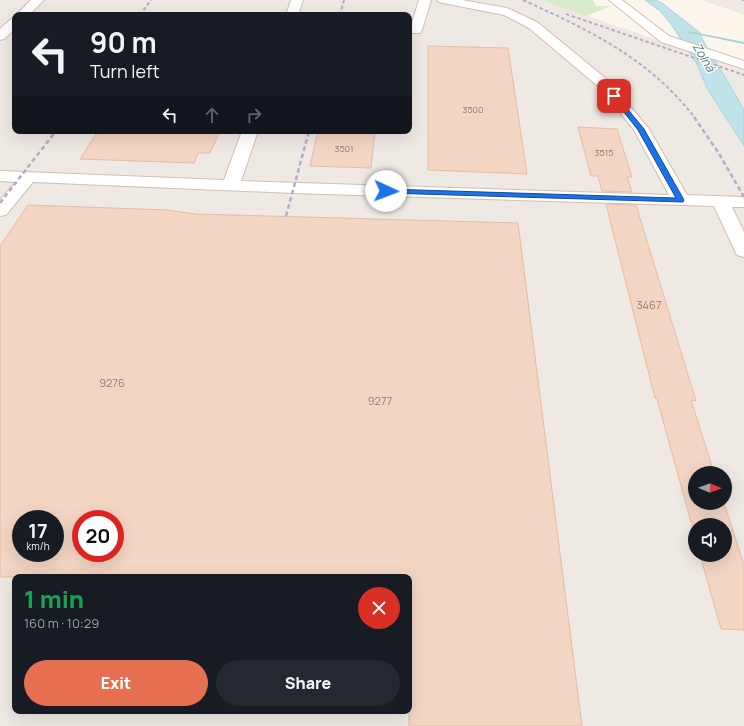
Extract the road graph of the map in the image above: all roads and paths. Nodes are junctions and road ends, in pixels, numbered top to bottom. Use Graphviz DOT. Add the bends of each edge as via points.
graph roads {
  1 [pos="38,0"];
  2 [pos="297,0"];
  3 [pos="425,0"];
  4 [pos="443,0"];
  5 [pos="615,0"];
  6 [pos="25,12"];
  7 [pos="293,12"];
  8 [pos="12,25"];
  9 [pos="416,30"];
  10 [pos="0,36"];
  11 [pos="739,64"];
  12 [pos="249,134"];
  13 [pos="0,176"];
  14 [pos="29,177"];
  15 [pos="231,184"];
  16 [pos="680,200"];
  17 [pos="720,201"];
  18 [pos="744,202"];
  19 [pos="0,211"];
  20 [pos="744,251"];
  1 -- 6 [label="lane"];
  2 -- 7 [label="lane"];
  3 -- 9 [label="lane"];
  4 -- 16 [label="lane" via="507,12 533,25 605,85 641,129"];
  5 -- 11 [label="lane" via="665,39"];
  8 -- 10 [label="lane"];
  12 -- 15 [label="lane"];
  13 -- 14 [label="lane"];
  14 -- 15 [label="lane"];
  14 -- 19 [label="lane"];
  15 -- 16 [label="lane"];
  16 -- 17 [label="lane"];
  17 -- 18 [label="lane"];
  17 -- 20 [label="lane"];
}
